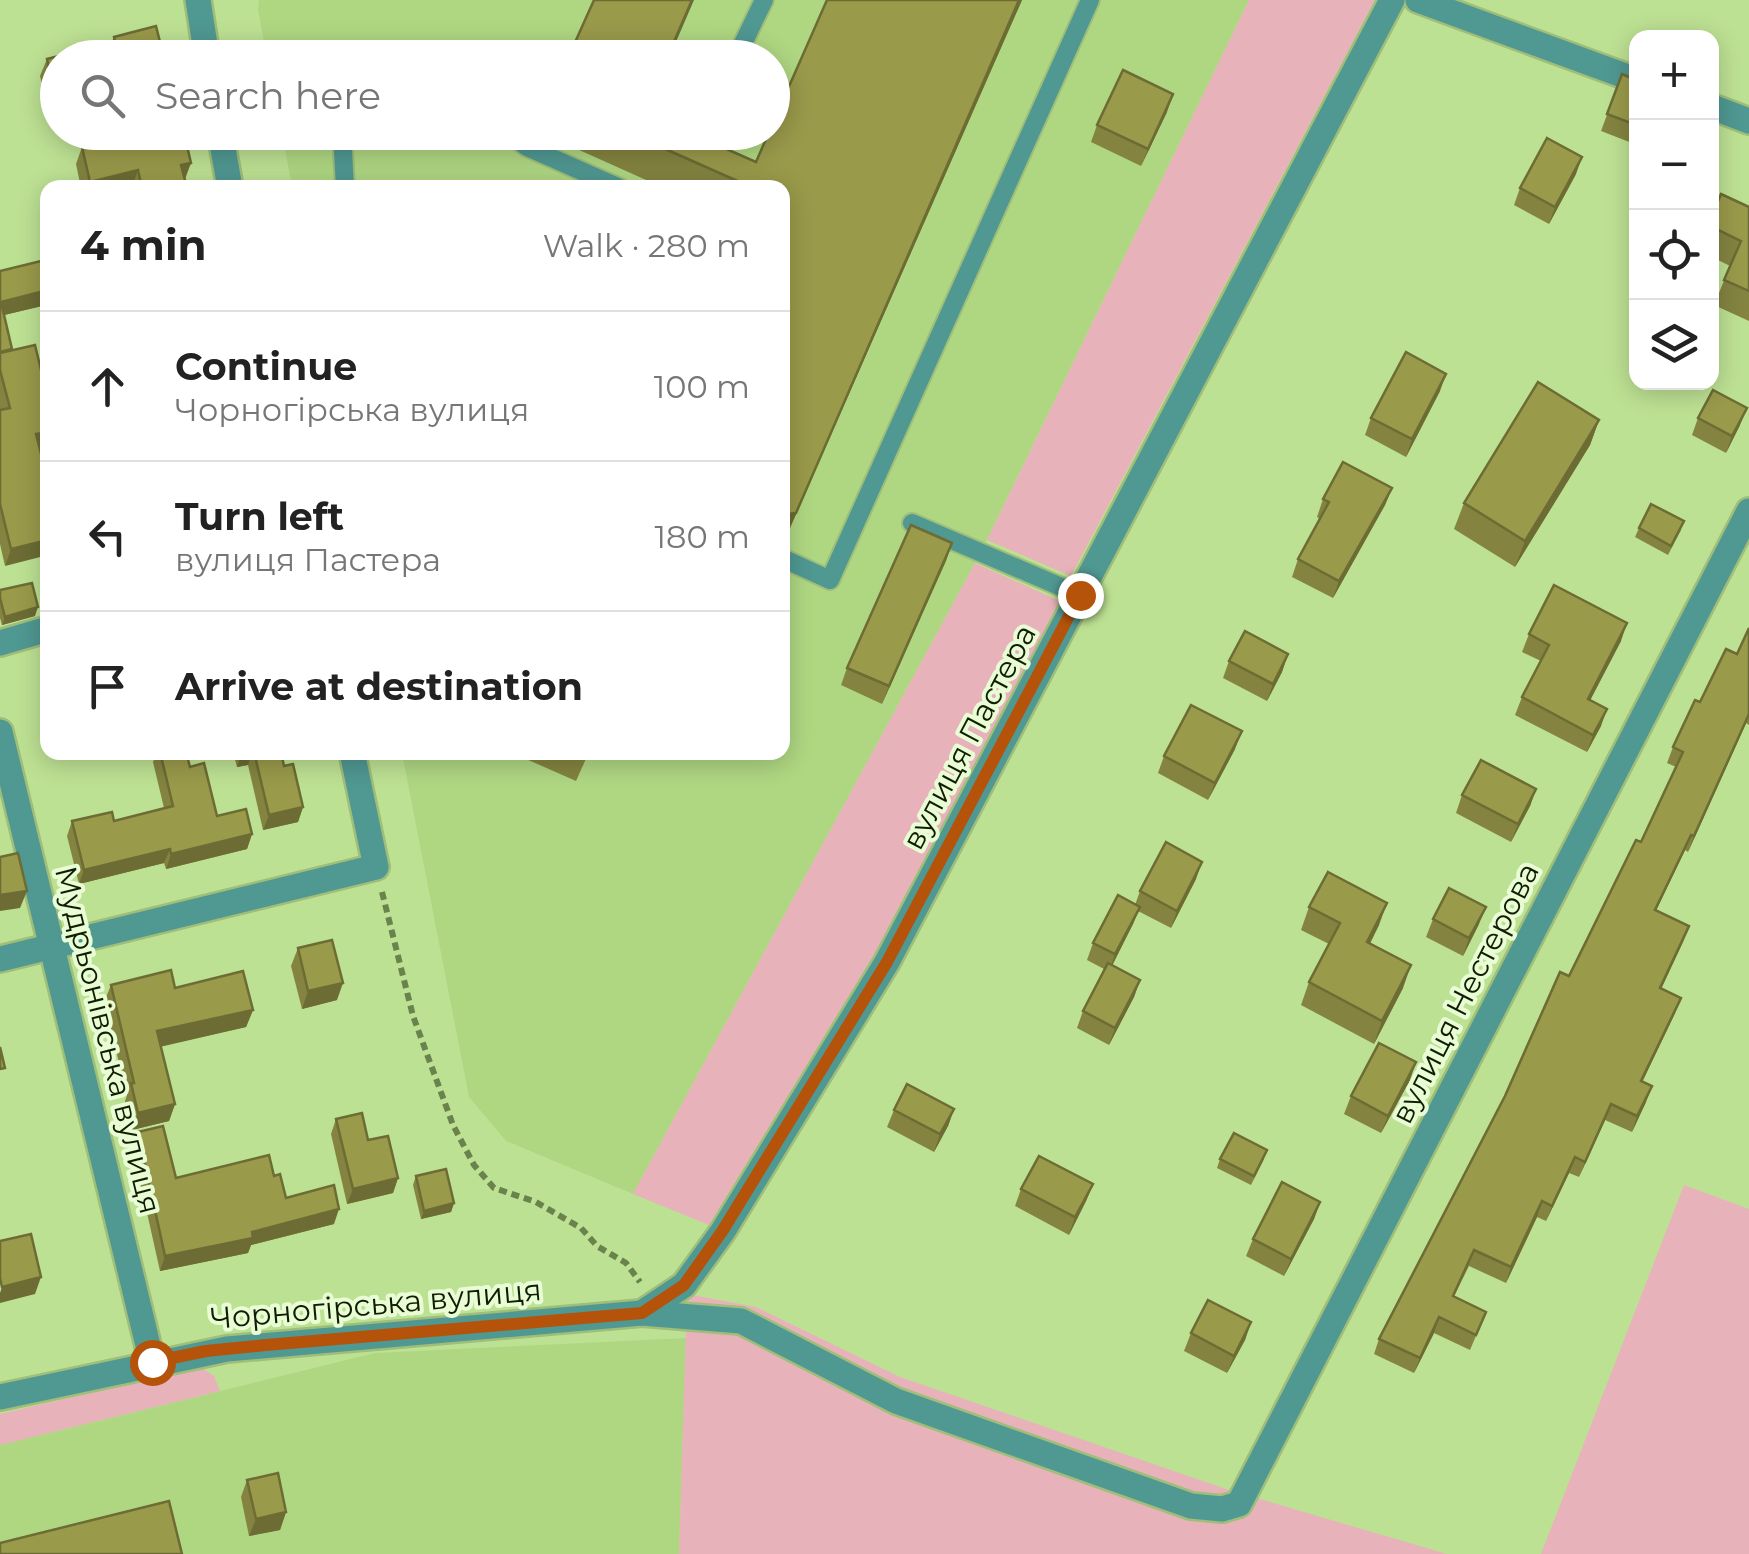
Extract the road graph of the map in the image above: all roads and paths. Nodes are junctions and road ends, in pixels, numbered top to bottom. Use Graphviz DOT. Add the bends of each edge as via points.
graph roads {
  1 [pos="198,0"];
  2 [pos="764,0"];
  3 [pos="1090,0"];
  4 [pos="1392,0"];
  5 [pos="1418,0"];
  6 [pos="205,40"];
  7 [pos="745,40"];
  8 [pos="1629,77"];
  9 [pos="1719,110"];
  10 [pos="1749,121"];
  11 [pos="223,150"];
  12 [pos="343,150"];
  13 [pos="535,150"];
  14 [pos="692,150"];
  15 [pos="683,168"];
  16 [pos="229,180"];
  17 [pos="345,180"];
  18 [pos="602,180"];
  19 [pos="1749,510"];
  20 [pos="912,523"];
  21 [pos="790,562"];
  22 [pos="1080,595"];
  23 [pos="40,630"];
  24 [pos="0,642"];
  25 [pos="0,732"];
  26 [pos="354,760"];
  27 [pos="376,867"];
  28 [pos="52,946"];
  29 [pos="0,959"];
  30 [pos="642,1313"];
  31 [pos="152,1362"];
  32 [pos="0,1396"];
  33 [pos="1239,1504"];
  1 -- 6 [label="street"];
  2 -- 7 [label="lane"];
  3 -- 21 [label="lane" via="830,580"];
  4 -- 22 [label="street, вулиця Пастера"];
  5 -- 8 [label="street"];
  9 -- 10 [label="street"];
  11 -- 16 [label="street"];
  12 -- 17 [label="lane"];
  13 -- 18 [label="lane"];
  14 -- 15 [label="lane"];
  19 -- 33 [label="street, вулиця Нестерова"];
  20 -- 22 [label="lane"];
  22 -- 30 [label="street, вулиця Пастера" via="887,962 723,1230 684,1285"];
  23 -- 24 [label="street"];
  25 -- 28 [label="street, Мудрьонівська вулиця"];
  26 -- 27 [label="street"];
  27 -- 28 [label="street"];
  27 -- 30 [label="path" via="414,1016 474,1165 494,1188 536,1202 626,1263 640,1281"];
  28 -- 29 [label="street"];
  28 -- 31 [label="street, Мудрьонівська вулиця"];
  30 -- 31 [label="street, Чорногірська вулиця" via="206,1351"];
  30 -- 33 [label="street, Чорногірська вулиця" via="742,1322 896,1401 1191,1506"];
  31 -- 32 [label="street, Чорногірська вулиця"];
}
